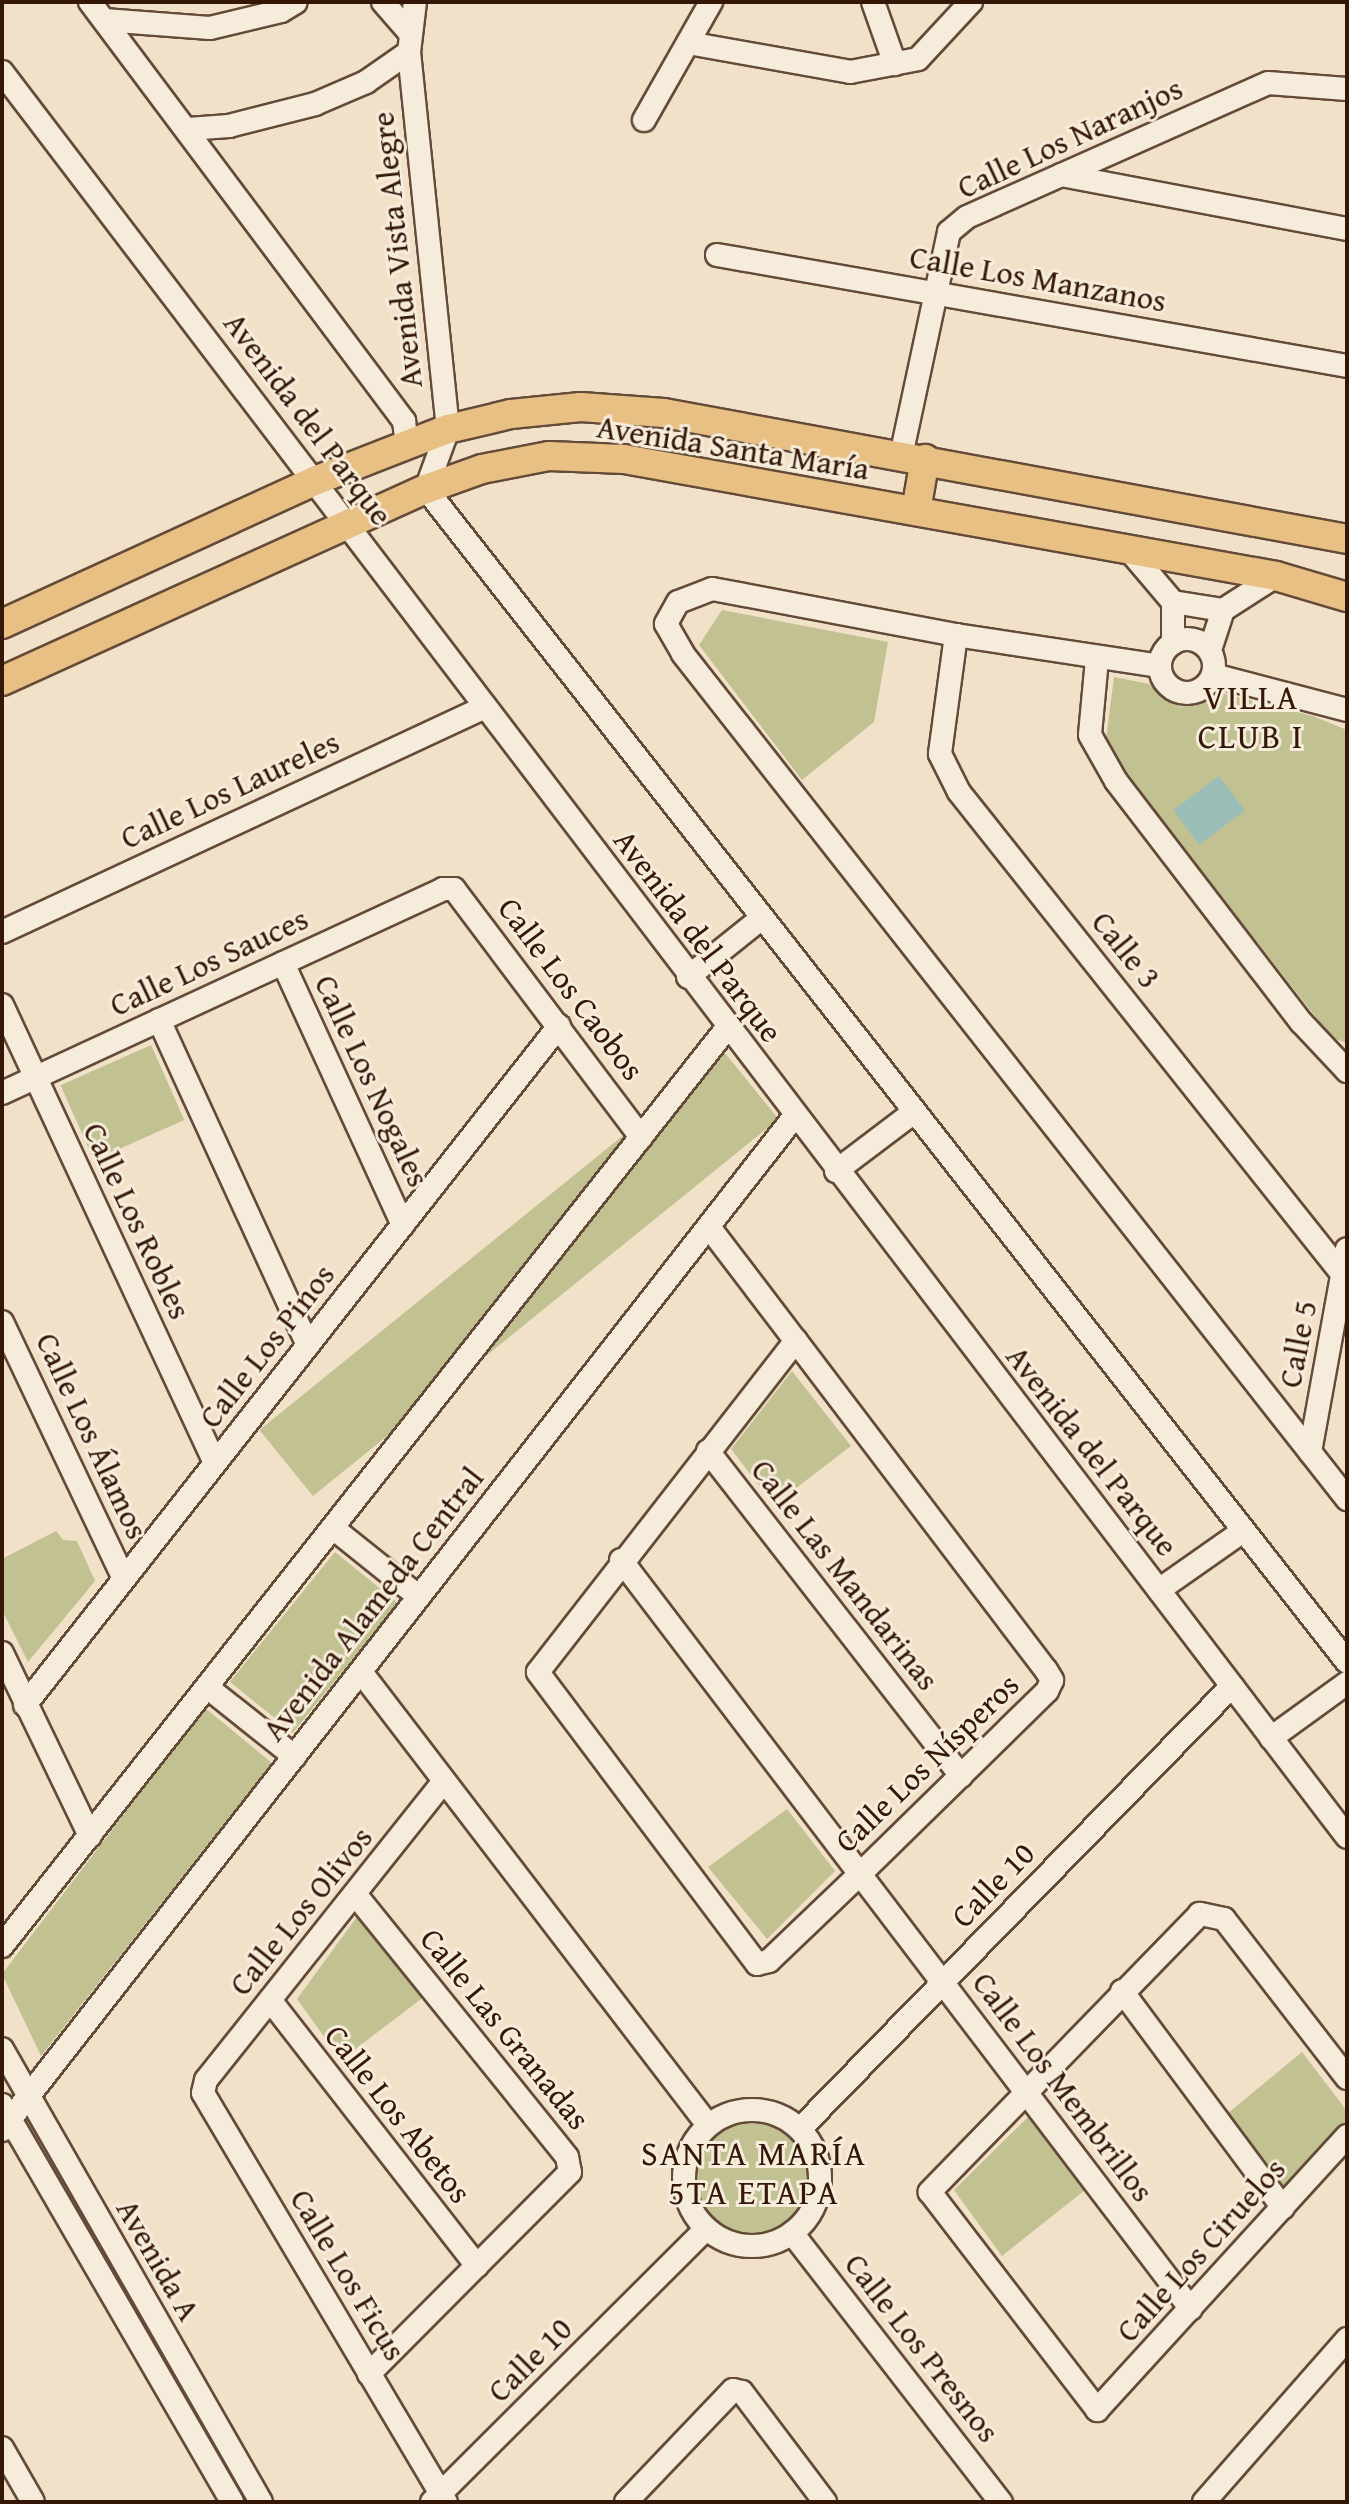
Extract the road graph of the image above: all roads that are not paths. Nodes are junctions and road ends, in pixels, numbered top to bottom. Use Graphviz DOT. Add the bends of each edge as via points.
graph roads {
  1 [pos="296,2"];
  2 [pos="383,2"];
  3 [pos="415,2"];
  4 [pos="711,2"];
  5 [pos="873,2"];
  6 [pos="971,2"];
  7 [pos="97,11"];
  8 [pos="410,43"];
  9 [pos="688,43"];
  10 [pos="895,64"];
  11 [pos="2,72"];
  12 [pos="1347,89"];
  13 [pos="644,120"];
  14 [pos="188,129"];
  15 [pos="1061,175"];
  16 [pos="1347,229"];
  17 [pos="717,255"];
  18 [pos="936,293"];
  19 [pos="1347,366"];
  20 [pos="448,429"];
  21 [pos="407,444"];
  22 [pos="913,458"];
  23 [pos="317,480"];
  24 [pos="426,489"];
  25 [pos="916,511"];
  26 [pos="349,524"];
  27 [pos="1347,539"];
  28 [pos="1128,549"];
  29 [pos="1276,576"];
  30 [pos="1347,597"];
  31 [pos="1173,602"];
  32 [pos="1223,610"];
  33 [pos="2,624"];
  34 [pos="956,635"];
  35 [pos="1173,643"];
  36 [pos="1210,650"];
  37 [pos="1097,659"];
  38 [pos="1160,666"];
  39 [pos="1213,675"];
  40 [pos="2,681"];
  41 [pos="485,707"];
  42 [pos="1347,710"];
  43 [pos="443,889"];
  44 [pos="762,918"];
  45 [pos="2,932"];
  46 [pos="283,963"];
  47 [pos="688,977"];
  48 [pos="2,1005"];
  49 [pos="159,1020"];
  50 [pos="559,1026"];
  51 [pos="727,1028"];
  52 [pos="1347,1071"];
  53 [pos="35,1078"];
  54 [pos="2,1093"];
  55 [pos="914,1112"];
  56 [pos="794,1117"];
  57 [pos="641,1137"];
  58 [pos="836,1171"];
  59 [pos="403,1225"];
  60 [pos="709,1227"];
  61 [pos="1347,1249"];
  62 [pos="1343,1275"];
  63 [pos="2,1322"];
  64 [pos="796,1341"];
  65 [pos="308,1345"];
  66 [pos="708,1451"];
  67 [pos="1310,1452"];
  68 [pos="215,1463"];
  69 [pos="1347,1499"];
  70 [pos="333,1528"];
  71 [pos="1243,1531"];
  72 [pos="621,1560"];
  73 [pos="124,1579"];
  74 [pos="1159,1590"];
  75 [pos="419,1597"];
  76 [pos="2,1653"];
  77 [pos="1347,1662"];
  78 [pos="361,1672"];
  79 [pos="1347,1683"];
  80 [pos="1232,1686"];
  81 [pos="207,1687"];
  82 [pos="25,1705"];
  83 [pos="1271,1738"];
  84 [pos="295,1757"];
  85 [pos="961,1776"];
  86 [pos="444,1781"];
  87 [pos="90,1836"];
  88 [pos="1347,1837"];
  89 [pos="861,1873"];
  90 [pos="355,1894"];
  91 [pos="2,1946"];
  92 [pos="944,1981"];
  93 [pos="1122,1991"];
  94 [pos="270,2000"];
  95 [pos="2,2049"];
  96 [pos="1347,2078"];
  97 [pos="206,2080"];
  98 [pos="1026,2089"];
  99 [pos="28,2098"];
  100 [pos="5,2119"];
  101 [pos="708,2125"];
  102 [pos="800,2129"];
  103 [pos="1347,2136"];
  104 [pos="1283,2208"];
  105 [pos="706,2229"];
  106 [pos="792,2233"];
  107 [pos="477,2266"];
  108 [pos="1191,2309"];
  109 [pos="1347,2339"];
  110 [pos="369,2374"];
  111 [pos="2,2448"];
  112 [pos="639,2497"];
  113 [pos="440,2499"];
  114 [pos="33,2502"];
  115 [pos="232,2502"];
  116 [pos="261,2502"];
  117 [pos="825,2502"];
  118 [pos="1001,2502"];
  119 [pos="1204,2502"];
  1 -- 7 [label="street" via="281,11 210,28"];
  2 -- 8 [label="street"];
  3 -- 8 [label="street, Avenida Vista Alegre"];
  4 -- 9 [label="street"];
  5 -- 10 [label="street"];
  6 -- 10 [label="street" via="918,59"];
  7 -- 14 [label="street"];
  8 -- 14 [label="street" via="366,82 315,104 229,126"];
  8 -- 20 [label="street, Avenida Vista Alegre"];
  9 -- 10 [label="street" via="850,72"];
  9 -- 13 [label="street"];
  11 -- 23 [label="street, Avenida del Parque"];
  12 -- 15 [label="street, Calle Los Naranjos" via="1268,83"];
  14 -- 21 [label="street" via="404,421"];
  15 -- 16 [label="street"];
  15 -- 18 [label="street, Calle Los Naranjos" via="967,217 949,232"];
  17 -- 18 [label="street, Calle Los Manzanos"];
  18 -- 19 [label="street, Calle Los Manzanos"];
  18 -- 22 [label="street, Calle Los Naranjos"];
  20 -- 21 [label="main road, Avenida Santa María"];
  20 -- 22 [label="main road, Avenida Santa María" via="511,414 581,407 664,413"];
  20 -- 24 [label="street, Avenida Vista Alegre"];
  21 -- 23 [label="main road, Avenida Santa María"];
  22 -- 25 [label="main road"];
  22 -- 27 [label="main road, Avenida Santa María"];
  23 -- 26 [label="street, Avenida del Parque"];
  23 -- 33 [label="main road, Avenida Santa María"];
  24 -- 25 [label="main road, Avenida Santa María" via="482,469 549,456 624,459"];
  24 -- 26 [label="main road, Avenida Santa María"];
  24 -- 44 [label="street, Avenida del Parque"];
  25 -- 28 [label="main road, Avenida Santa María"];
  26 -- 40 [label="main road, Avenida Santa María"];
  26 -- 41 [label="street, Avenida del Parque"];
  28 -- 29 [label="main road, Avenida Santa María"];
  28 -- 31 [label="street"];
  29 -- 30 [label="main road, Avenida Santa María"];
  29 -- 32 [label="street"];
  31 -- 32 [label="street"];
  31 -- 35 [label="street"];
  32 -- 36 [label="street"];
  34 -- 37 [label="street"];
  34 -- 62 [label="street, Calle 3" via="940,754 959,792"];
  34 -- 67 [label="street" via="712,589 678,602 666,624 683,654"];
  35 -- 36 [label="street" via="1189,639"];
  35 -- 38 [label="street"];
  36 -- 39 [label="street"];
  37 -- 38 [label="street"];
  37 -- 52 [label="street" via="1090,735 1116,781 1302,1023"];
  38 -- 39 [label="street" via="1165,682 1187,693 1203,688"];
  39 -- 42 [label="street"];
  41 -- 45 [label="street, Calle Los Laureles"];
  41 -- 47 [label="street, Avenida del Parque"];
  43 -- 46 [label="street, Calle Los Sauces"];
  43 -- 50 [label="street, Calle Los Caobos" via="462,897"];
  44 -- 47 [label="street"];
  44 -- 55 [label="street, Avenida del Parque"];
  46 -- 49 [label="street, Calle Los Sauces"];
  46 -- 59 [label="street, Calle Los Nogales"];
  47 -- 51 [label="street, Avenida del Parque"];
  48 -- 53 [label="street, Calle Los Robles"];
  49 -- 53 [label="street, Calle Los Sauces"];
  49 -- 65 [label="street"];
  50 -- 57 [label="street, Calle Los Caobos"];
  50 -- 59 [label="street, Calle Los Pinos"];
  51 -- 56 [label="street, Avenida del Parque"];
  51 -- 57 [label="street"];
  53 -- 54 [label="street, Calle Los Sauces"];
  53 -- 68 [label="street, Calle Los Robles"];
  55 -- 58 [label="street"];
  55 -- 71 [label="street, Avenida del Parque"];
  56 -- 58 [label="street, Avenida del Parque"];
  56 -- 60 [label="street, Avenida Alameda Central"];
  57 -- 70 [label="street"];
  58 -- 74 [label="street, Avenida del Parque"];
  59 -- 65 [label="street, Calle Los Pinos"];
  60 -- 64 [label="street, Calle Los Nísperos"];
  60 -- 75 [label="street, Avenida Alameda Central"];
  61 -- 62 [label="street, Calle 5"];
  62 -- 67 [label="street, Calle 5"];
  63 -- 73 [label="street, Calle Los Álamos"];
  64 -- 66 [label="street"];
  64 -- 85 [label="street, Calle Los Nísperos" via="1052,1680"];
  65 -- 68 [label="street, Calle Los Pinos"];
  66 -- 72 [label="street"];
  66 -- 85 [label="street, Calle Las Mandarinas"];
  67 -- 69 [label="street"];
  68 -- 73 [label="street, Calle Los Pinos"];
  70 -- 75 [label="street"];
  70 -- 81 [label="street"];
  71 -- 74 [label="street"];
  71 -- 77 [label="street, Avenida del Parque"];
  72 -- 89 [label="street, Calle Los Membrillos"];
  72 -- 89 [label="street, Calle Los Nísperos" via="540,1663 541,1682 757,1964 769,1961"];
  73 -- 82 [label="street, Calle Los Pinos"];
  74 -- 80 [label="street, Avenida del Parque"];
  75 -- 78 [label="street, Avenida Alameda Central"];
  76 -- 82 [label="street"];
  78 -- 84 [label="street, Avenida Alameda Central"];
  78 -- 86 [label="street"];
  79 -- 83 [label="street"];
  80 -- 83 [label="street, Avenida del Parque"];
  80 -- 92 [label="street, Calle 10"];
  81 -- 84 [label="street"];
  81 -- 87 [label="street"];
  82 -- 87 [label="street"];
  83 -- 88 [label="street, Avenida del Parque"];
  84 -- 99 [label="street, Avenida Alameda Central"];
  85 -- 89 [label="street, Calle Los Nísperos"];
  86 -- 90 [label="street, Calle Los Olivos"];
  86 -- 101 [label="street"];
  87 -- 91 [label="street"];
  89 -- 92 [label="street, Calle Los Membrillos"];
  90 -- 94 [label="street, Calle Los Olivos"];
  90 -- 107 [label="street, Calle Las Granadas" via="570,2162 570,2172"];
  92 -- 98 [label="street, Calle Los Membrillos"];
  92 -- 102 [label="street, Calle 10"];
  93 -- 96 [label="street" via="1200,1914 1224,1919"];
  93 -- 98 [label="street"];
  93 -- 104 [label="street"];
  94 -- 97 [label="street, Calle Los Olivos"];
  94 -- 107 [label="street, Calle Los Abetos"];
  95 -- 99 [label="street, Avenida A"];
  97 -- 110 [label="street, Calle Los Ficus" via="203,2093"];
  98 -- 108 [label="street, Calle Los Membrillos"];
  98 -- 108 [label="street, Calle Los Ciruelos" via="933,2185 932,2196 1091,2408 1102,2406"];
  99 -- 100 [label="street, Avenida Alameda Central"];
  99 -- 116 [label="street, Avenida A"];
  100 -- 115 [label="street, Avenida A"];
  101 -- 102 [label="street" via="725,2114 765,2110"];
  101 -- 105 [label="street" via="693,2143 684,2177 692,2211"];
  102 -- 106 [label="street" via="814,2148 820,2171 818,2194"];
  103 -- 104 [label="street, Calle Los Ciruelos"];
  104 -- 108 [label="street, Calle Los Ciruelos"];
  105 -- 106 [label="street" via="749,2246"];
  105 -- 113 [label="street, Calle 10"];
  106 -- 118 [label="street, Calle Los Presnos"];
  107 -- 110 [label="street, Calle Las Granadas"];
  109 -- 119 [label="street"];
  110 -- 113 [label="street, Calle Los Ficus"];
  111 -- 114 [label="street"];
  112 -- 117 [label="street" via="725,2394 742,2392"];
}
